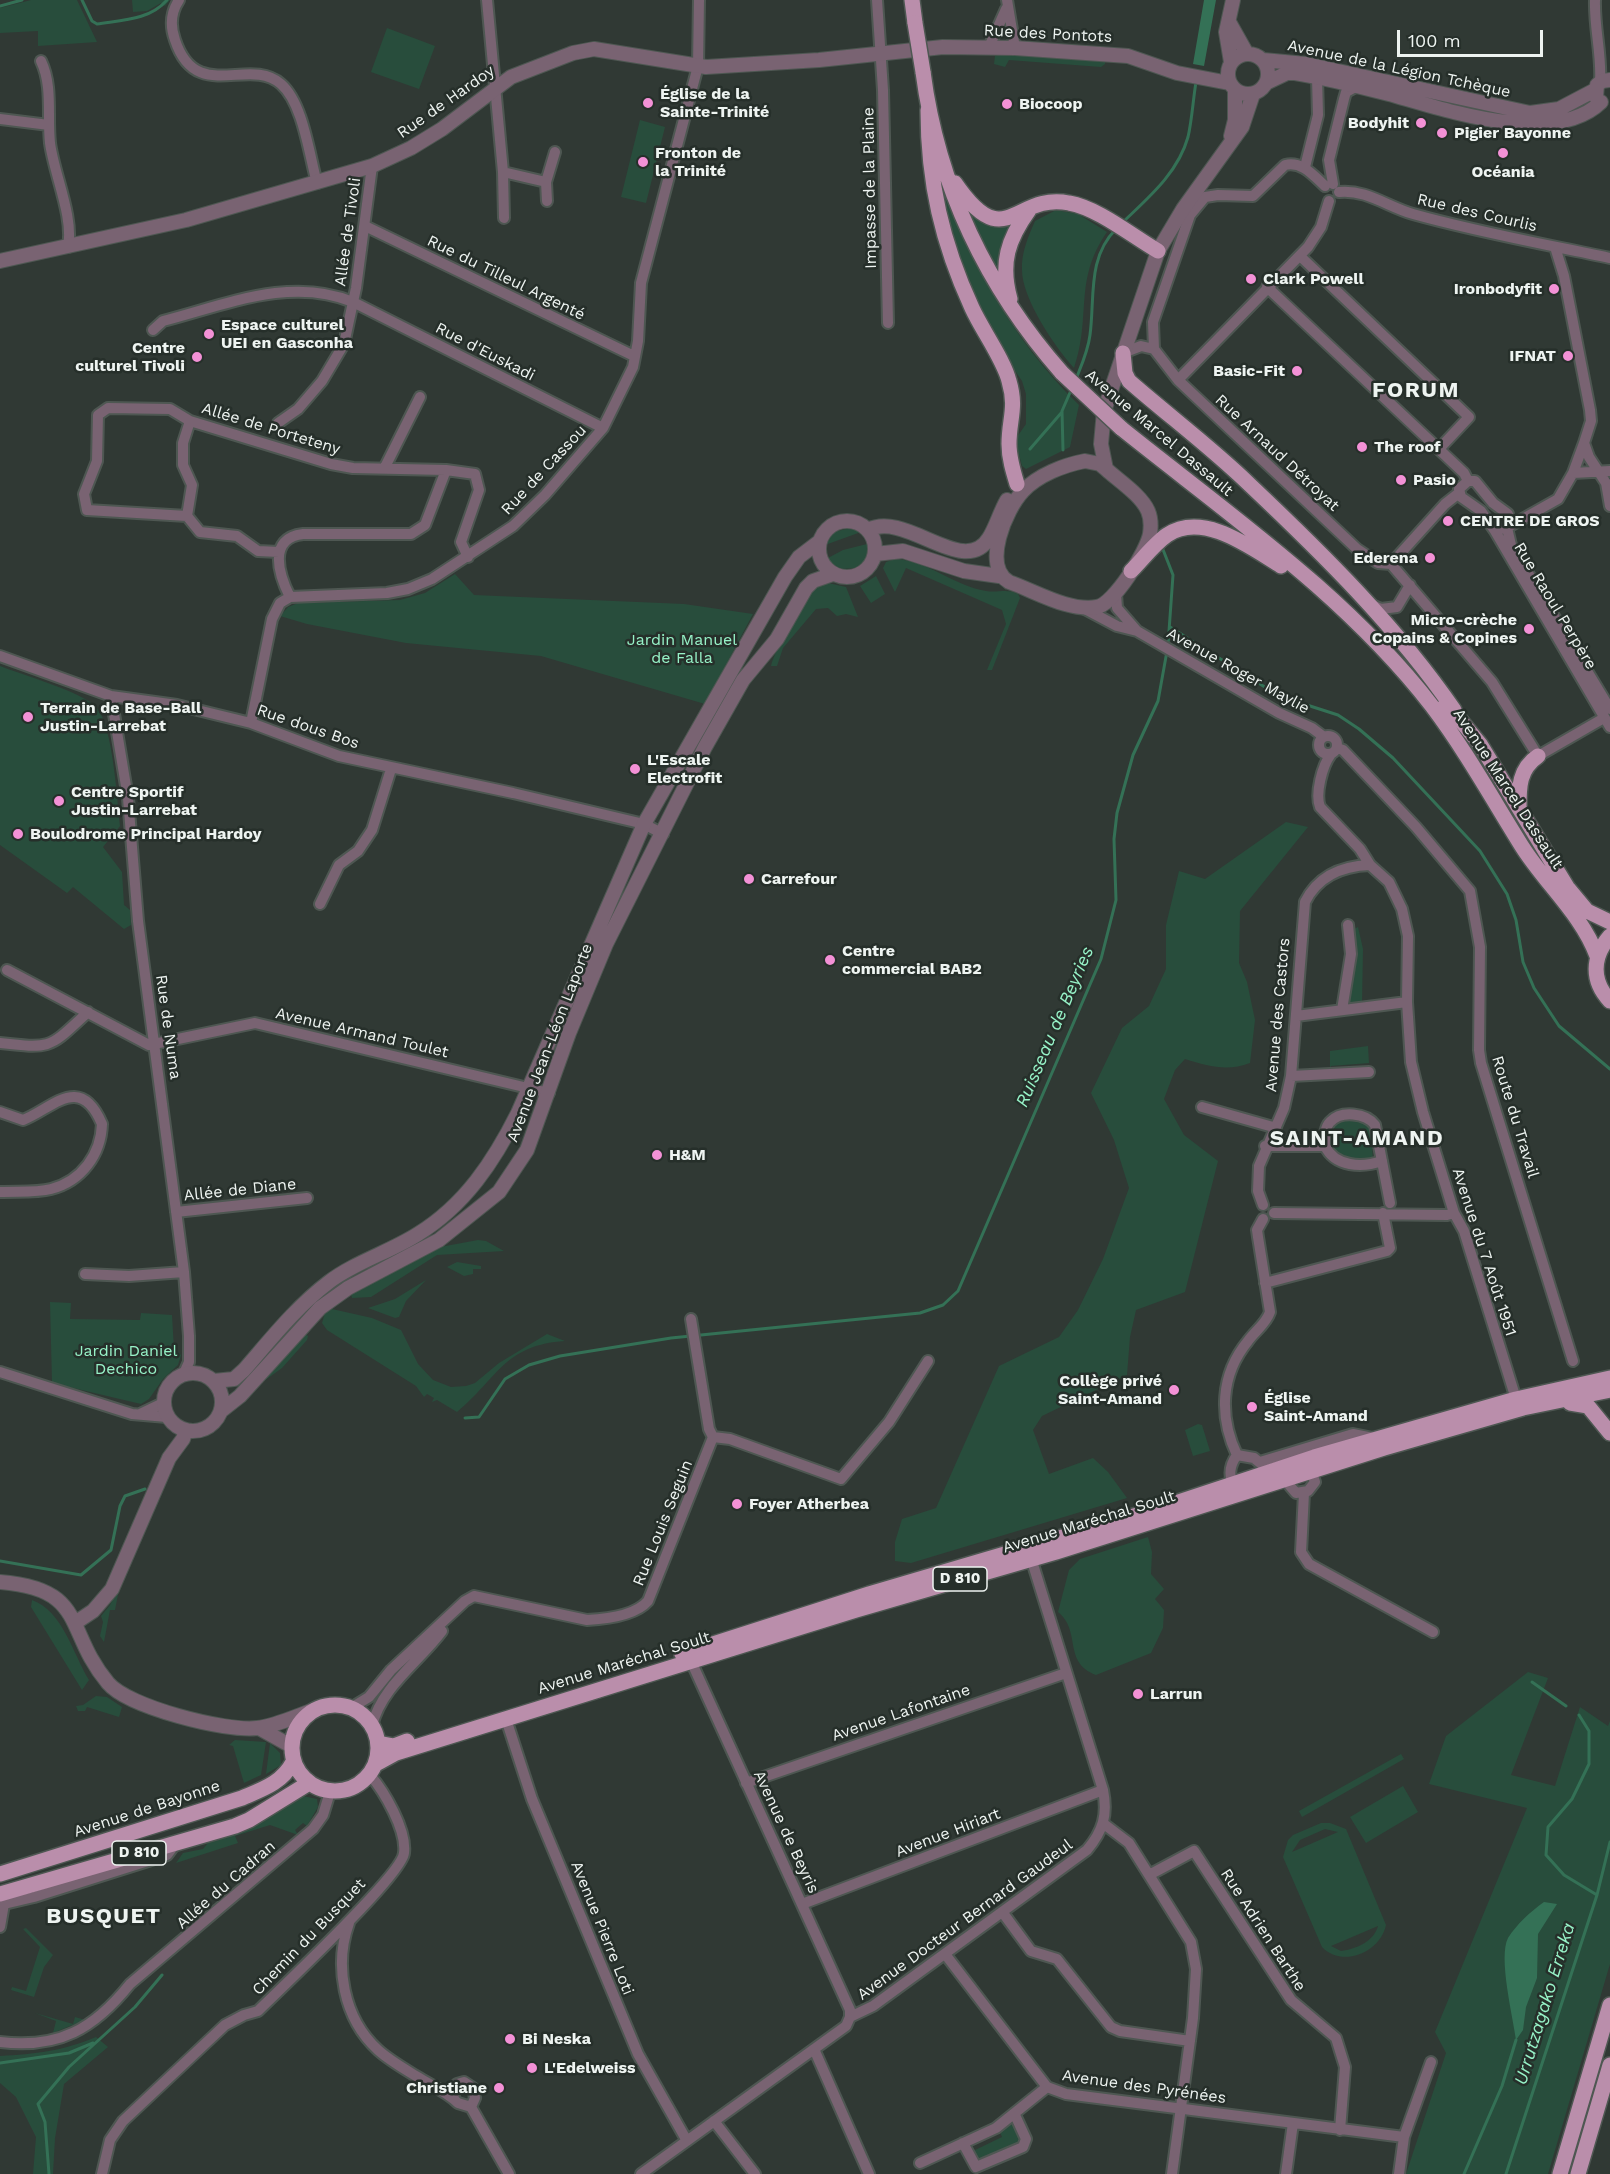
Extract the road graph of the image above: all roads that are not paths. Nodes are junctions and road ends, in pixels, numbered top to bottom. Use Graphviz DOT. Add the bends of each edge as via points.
graph roads {
  1 [pos="179,0"];
  2 [pos="487,0"];
  3 [pos="699,0"];
  4 [pos="877,0"];
  5 [pos="912,0"];
  6 [pos="1233,0"];
  7 [pos="1595,0"];
  8 [pos="1007,3"];
  9 [pos="1229,22"];
  10 [pos="989,47"];
  11 [pos="1015,48"];
  12 [pos="881,53"];
  13 [pos="1247,54"];
  14 [pos="1263,60"];
  15 [pos="41,61"];
  16 [pos="698,66"];
  17 [pos="1231,76"];
  18 [pos="1317,77"];
  19 [pos="1266,83"];
  20 [pos="1357,86"];
  21 [pos="497,87"];
  22 [pos="1253,94"];
  23 [pos="1605,94"];
  24 [pos="928,110"];
  25 [pos="0,119"];
  26 [pos="49,125"];
  27 [pos="1229,143"];
  28 [pos="555,152"];
  29 [pos="372,166"];
  30 [pos="1305,167"];
  31 [pos="944,168"];
  32 [pos="502,172"];
  33 [pos="546,182"];
  34 [pos="317,183"];
  35 [pos="1332,187"];
  36 [pos="547,201"];
  37 [pos="1029,210"];
  38 [pos="504,218"];
  39 [pos="365,226"];
  40 [pos="68,247"];
  41 [pos="1555,247"];
  42 [pos="1158,251"];
  43 [pos="1300,256"];
  44 [pos="1610,258"];
  45 [pos="0,261"];
  46 [pos="1267,287"];
  47 [pos="353,302"];
  48 [pos="1015,316"];
  49 [pos="888,323"];
  50 [pos="153,330"];
  51 [pos="1154,349"];
  52 [pos="1123,353"];
  53 [pos="634,356"];
  54 [pos="1178,380"];
  55 [pos="420,398"];
  56 [pos="190,421"];
  57 [pos="278,423"];
  58 [pos="603,428"];
  59 [pos="1101,433"];
  60 [pos="1584,444"];
  61 [pos="1439,450"];
  62 [pos="1071,464"];
  63 [pos="384,467"];
  64 [pos="1106,469"];
  65 [pos="446,470"];
  66 [pos="1605,471"];
  67 [pos="1573,473"];
  68 [pos="1468,481"];
  69 [pos="1017,484"];
  70 [pos="1459,493"];
  71 [pos="1610,506"];
  72 [pos="187,516"];
  73 [pos="1509,527"];
  74 [pos="868,530"];
  75 [pos="1495,531"];
  76 [pos="820,541"];
  77 [pos="279,552"];
  78 [pos="875,554"];
  79 [pos="468,557"];
  80 [pos="1391,564"];
  81 [pos="1131,571"];
  82 [pos="833,574"];
  83 [pos="999,576"];
  84 [pos="1410,585"];
  85 [pos="1116,594"];
  86 [pos="290,597"];
  87 [pos="1334,601"];
  88 [pos="1369,604"];
  89 [pos="1077,606"];
  90 [pos="1137,631"];
  91 [pos="1381,647"];
  92 [pos="0,656"];
  93 [pos="111,696"];
  94 [pos="1454,710"];
  95 [pos="1608,718"];
  96 [pos="251,723"];
  97 [pos="1334,751"];
  98 [pos="1538,756"];
  99 [pos="391,769"];
  100 [pos="1519,808"];
  101 [pos="644,824"];
  102 [pos="663,834"];
  103 [pos="1370,865"];
  104 [pos="320,904"];
  105 [pos="1610,922"];
  106 [pos="1348,925"];
  107 [pos="1610,936"];
  108 [pos="1597,956"];
  109 [pos="7,970"];
  110 [pos="1610,1001"];
  111 [pos="1407,1002"];
  112 [pos="1342,1010"];
  113 [pos="88,1012"];
  114 [pos="1296,1016"];
  115 [pos="0,1043"];
  116 [pos="154,1046"];
  117 [pos="1369,1072"];
  118 [pos="1291,1076"];
  119 [pos="528,1089"];
  120 [pos="549,1093"];
  121 [pos="1202,1107"];
  122 [pos="0,1112"];
  123 [pos="1273,1127"];
  124 [pos="1265,1146"];
  125 [pos="1324,1146"];
  126 [pos="1382,1161"];
  127 [pos="0,1192"];
  128 [pos="307,1198"];
  129 [pos="1390,1203"];
  130 [pos="1263,1205"];
  131 [pos="176,1212"];
  132 [pos="1274,1213"];
  133 [pos="1454,1213"];
  134 [pos="1383,1214"];
  135 [pos="1263,1219"];
  136 [pos="184,1272"];
  137 [pos="85,1274"];
  138 [pos="1265,1283"];
  139 [pos="691,1319"];
  140 [pos="928,1360"];
  141 [pos="1573,1361"];
  142 [pos="189,1369"];
  143 [pos="0,1372"];
  144 [pos="1610,1378"];
  145 [pos="214,1381"];
  146 [pos="1610,1390"];
  147 [pos="1516,1399"];
  148 [pos="1561,1401"];
  149 [pos="220,1411"];
  150 [pos="168,1415"];
  151 [pos="1609,1428"];
  152 [pos="186,1430"];
  153 [pos="713,1437"];
  154 [pos="1378,1439"];
  155 [pos="1237,1455"];
  156 [pos="169,1458"];
  157 [pos="1309,1465"];
  158 [pos="1271,1471"];
  159 [pos="1236,1489"];
  160 [pos="1304,1493"];
  161 [pos="1031,1558"];
  162 [pos="0,1582"];
  163 [pos="465,1601"];
  164 [pos="75,1623"];
  165 [pos="1433,1632"];
  166 [pos="432,1645"];
  167 [pos="413,1650"];
  168 [pos="689,1656"];
  169 [pos="1066,1672"];
  170 [pos="381,1682"];
  171 [pos="392,1687"];
  172 [pos="351,1708"];
  173 [pos="314,1710"];
  174 [pos="506,1719"];
  175 [pos="259,1728"];
  176 [pos="380,1737"];
  177 [pos="292,1754"];
  178 [pos="373,1769"];
  179 [pos="309,1783"];
  180 [pos="746,1783"];
  181 [pos="1104,1790"];
  182 [pos="330,1792"];
  183 [pos="1104,1824"];
  184 [pos="0,1874"];
  185 [pos="1149,1875"];
  186 [pos="1,1901"];
  187 [pos="802,1904"];
  188 [pos="1003,1913"];
  189 [pos="351,1919"];
  190 [pos="0,1927"];
  191 [pos="945,1954"];
  192 [pos="1610,2005"];
  193 [pos="850,2017"];
  194 [pos="1190,2041"];
  195 [pos="0,2042"];
  196 [pos="814,2049"];
  197 [pos="1431,2062"];
  198 [pos="1610,2065"];
  199 [pos="1047,2087"];
  200 [pos="453,2098"];
  201 [pos="471,2107"];
  202 [pos="1181,2109"];
  203 [pos="1015,2115"];
  204 [pos="714,2121"];
  205 [pos="1293,2123"];
  206 [pos="1340,2130"];
  207 [pos="1404,2137"];
  208 [pos="687,2141"];
  209 [pos="963,2143"];
  210 [pos="920,2163"];
  211 [pos="102,2174"];
  212 [pos="509,2174"];
  213 [pos="641,2174"];
  214 [pos="755,2174"];
  215 [pos="869,2174"];
  216 [pos="1173,2174"];
  217 [pos="1286,2174"];
  218 [pos="1399,2174"];
  219 [pos="1560,2174"];
  220 [pos="1578,2174"];
  1 -- 34 [label="street" via="174,8 173,33 182,56 190,64 213,76 269,76 288,90 297,107"];
  2 -- 21 [label="street"];
  3 -- 16 [label="street, Rue de Cassou"];
  4 -- 12 [label="street, Impasse de la Plaine"];
  5 -- 24 [label="main road, Avenue Marcel Dassault, bridge"];
  6 -- 9 [label="street"];
  7 -- 23 [label="street"];
  8 -- 10 [label="street"];
  8 -- 11 [label="street"];
  9 -- 13 [label="street"];
  9 -- 17 [label="street" via="1226,43"];
  10 -- 11 [label="street, Rue des Pontots"];
  10 -- 12 [label="street, Rue des Pontots"];
  11 -- 17 [label="street, Rue des Pontots" via="1128,56 1185,74"];
  12 -- 16 [label="street, Rue de Hardoy"];
  12 -- 49 [label="street, Impasse de la Plaine"];
  13 -- 14 [label="street"];
  13 -- 17 [label="street"];
  14 -- 19 [label="street" via="1268,73"];
  14 -- 23 [label="street, Avenue de la Légion Tchèque" via="1306,64 1530,113 1559,110"];
  15 -- 26 [label="street" via="47,74"];
  16 -- 21 [label="street, Rue de Hardoy" via="594,49 556,59 511,77"];
  16 -- 53 [label="street, Rue de Cassou" via="641,283"];
  17 -- 22 [label="street"];
  17 -- 27 [label="street" via="1235,120"];
  18 -- 19 [label="street, Avenue de la Légion Tchèque" via="1287,73"];
  18 -- 20 [label="street, Avenue de la Légion Tchèque"];
  18 -- 30 [label="street" via="1318,115"];
  19 -- 22 [label="street"];
  20 -- 23 [label="street, Avenue de la Légion Tchèque" via="1516,124 1550,123 1586,112"];
  20 -- 35 [label="street" via="1346,92 1341,109 1329,160"];
  21 -- 29 [label="street, Rue de Hardoy" via="442,129"];
  21 -- 32 [label="street"];
  22 -- 27 [label="street" via="1242,127"];
  24 -- 31 [label="main road, Avenue Marcel Dassault"];
  24 -- 69 [label="main road" via="928,144 938,217 958,279 1009,379 1015,406 1009,443"];
  25 -- 26 [label="street"];
  26 -- 40 [label="street"];
  27 -- 42 [label="street"];
  28 -- 33 [label="street"];
  29 -- 34 [label="street, Rue de Hardoy"];
  29 -- 39 [label="street, Allée de Tivoli"];
  30 -- 35 [label="street"];
  30 -- 51 [label="street" via="1285,165 1253,196 1210,195 1193,209 1153,322"];
  31 -- 37 [label="main road" via="972,208 984,215 1009,218"];
  31 -- 48 [label="main road, Avenue Marcel Dassault" via="964,224"];
  32 -- 33 [label="street"];
  32 -- 38 [label="street"];
  33 -- 36 [label="street"];
  34 -- 40 [label="street, Rue de Hardoy" via="186,220"];
  35 -- 41 [label="street, Rue des Courlis" via="1411,214"];
  35 -- 43 [label="street" via="1323,196 1329,201 1317,236"];
  37 -- 42 [label="main road" via="1053,201 1069,202"];
  37 -- 48 [label="main road" via="1011,236 1004,264"];
  39 -- 47 [label="street, Allée de Tivoli"];
  39 -- 53 [label="street, Rue du Tilleul Argenté"];
  40 -- 45 [label="street, Rue de Hardoy"];
  41 -- 44 [label="street, Rue des Courlis"];
  41 -- 60 [label="street" via="1590,410"];
  42 -- 52 [label="street"];
  43 -- 46 [label="street"];
  43 -- 61 [label="street" via="1469,417"];
  46 -- 54 [label="street"];
  46 -- 61 [label="street, Rue Raoul Perpère"];
  47 -- 50 [label="street, Rue d'Euskadi" via="295,290 164,321"];
  47 -- 57 [label="street, Allée de Tivoli" via="344,344 335,362 298,409"];
  47 -- 58 [label="street, Rue d'Euskadi"];
  48 -- 87 [label="main road, Avenue Marcel Dassault, bridge" via="1062,373 1120,428"];
  51 -- 52 [label="street" via="1141,346"];
  51 -- 54 [label="street, Rue Arnaud Détroyat"];
  52 -- 59 [label="street"];
  52 -- 88 [label="main road" via="1130,381 1249,484"];
  53 -- 58 [label="street, Rue de Cassou" via="623,392"];
  54 -- 80 [label="street, Rue Arnaud Détroyat" via="1357,549 1378,563"];
  55 -- 63 [label="street"];
  56 -- 63 [label="street, Allée de Porteteny" via="331,464"];
  56 -- 72 [label="street" via="183,443 183,465 192,485"];
  56 -- 72 [label="street, Allée de Porteteny" via="170,409 118,407 103,411 98,415 97,461 84,494 87,510"];
  58 -- 79 [label="street, Rue de Cassou" via="513,526"];
  59 -- 62 [label="street"];
  59 -- 64 [label="street"];
  60 -- 66 [label="street" via="1589,457"];
  60 -- 67 [label="street"];
  61 -- 68 [label="street, Rue Raoul Perpère"];
  62 -- 64 [label="street" via="1092,461"];
  62 -- 69 [label="street" via="1049,467"];
  62 -- 83 [label="street" via="1023,492 1012,508 996,555"];
  63 -- 65 [label="street, Allée de Porteteny"];
  64 -- 81 [label="street" via="1144,504 1150,520 1147,544"];
  65 -- 77 [label="street" via="420,530 403,536 295,535"];
  65 -- 79 [label="street, Allée de Porteteny" via="475,474 479,484 462,536"];
  66 -- 67 [label="street"];
  66 -- 71 [label="street"];
  67 -- 73 [label="street" via="1558,499"];
  68 -- 70 [label="street" via="1460,486"];
  68 -- 73 [label="street, Rue Raoul Perpère" via="1475,481 1508,514"];
  69 -- 74 [label="street" via="989,538 977,550 949,548 901,528"];
  70 -- 75 [label="street, Rue Raoul Perpère"];
  70 -- 80 [label="street"];
  72 -- 77 [label="street" via="200,532 237,536 258,551"];
  73 -- 75 [label="street, Rue Raoul Perpère"];
  73 -- 95 [label="street, Rue Raoul Perpère" via="1511,545"];
  74 -- 76 [label="street" via="856,522 841,521 822,534"];
  74 -- 78 [label="street"];
  75 -- 95 [label="street, Rue Raoul Perpère"];
  76 -- 82 [label="street" via="822,562"];
  76 -- 101 [label="street, Avenue Jean-Léon Laporte" via="799,557 784,577"];
  77 -- 86 [label="street" via="278,569"];
  78 -- 82 [label="street" via="863,573 847,578"];
  78 -- 83 [label="street" via="903,551 974,573"];
  79 -- 86 [label="street, Rue de Cassou" via="408,589"];
  80 -- 84 [label="street, Rue Arnaud Détroyat"];
  81 -- 85 [label="street"];
  81 -- 87 [label="main road" via="1164,536 1177,529 1204,527 1255,550"];
  82 -- 102 [label="street, Avenue Jean-Léon Laporte" via="813,580 806,588 777,639 743,680"];
  83 -- 89 [label="street"];
  84 -- 88 [label="street" via="1396,607 1381,609"];
  84 -- 98 [label="street, Rue Arnaud Détroyat" via="1492,682"];
  85 -- 89 [label="street" via="1098,607"];
  85 -- 90 [label="street, Avenue Roger Maylie" via="1117,608"];
  86 -- 96 [label="street" via="280,603 272,619"];
  87 -- 91 [label="main road, Avenue Marcel Dassault"];
  88 -- 94 [label="main road"];
  89 -- 90 [label="street, Avenue Roger Maylie" via="1117,626"];
  90 -- 97 [label="street, Avenue Roger Maylie" via="1279,713 1324,737 1333,737"];
  91 -- 94 [label="main road, Avenue Marcel Dassault" via="1409,666"];
  91 -- 108 [label="main road, Avenue Marcel Dassault" via="1454,737 1525,850 1585,930"];
  92 -- 93 [label="street, Rue dous Bos"];
  93 -- 96 [label="street, Rue dous Bos" via="177,705"];
  93 -- 116 [label="street, Rue de Numa" via="128,798"];
  94 -- 100 [label="main road, Avenue Marcel Dassault"];
  95 -- 98 [label="street"];
  96 -- 99 [label="street, Rue dous Bos" via="315,749"];
  97 -- 103 [label="street, Avenue du 7 Août 1951" via="1325,766 1320,807"];
  97 -- 141 [label="street, Route du Travail" via="1343,750 1470,891 1480,946 1481,1063"];
  98 -- 100 [label="main road" via="1521,776"];
  99 -- 101 [label="street, Rue dous Bos"];
  99 -- 104 [label="street" via="372,830 358,850 339,865"];
  100 -- 105 [label="main road, Avenue Marcel Dassault" via="1567,887 1587,911"];
  101 -- 102 [label="street, Rue dous Bos"];
  101 -- 119 [label="street, Avenue Jean-Léon Laporte"];
  102 -- 120 [label="street, Avenue Jean-Léon Laporte" via="628,896 598,962"];
  103 -- 111 [label="street, Avenue du 7 Août 1951" via="1389,882 1404,915 1408,936"];
  103 -- 114 [label="street, Avenue des Castors" via="1344,869 1319,881 1305,902"];
  106 -- 112 [label="street" via="1351,954"];
  107 -- 108 [label="main road"];
  108 -- 110 [label="main road, Avenue Marcel Dassault" via="1598,982"];
  109 -- 113 [label="street"];
  111 -- 112 [label="street"];
  111 -- 133 [label="street, Avenue du 7 Août 1951" via="1411,1062"];
  112 -- 114 [label="street"];
  113 -- 115 [label="street" via="51,1044 40,1047"];
  113 -- 116 [label="street"];
  114 -- 118 [label="street, Avenue des Castors"];
  116 -- 119 [label="street, Avenue Armand Toulet" via="255,1023"];
  116 -- 131 [label="street, Rue de Numa"];
  117 -- 118 [label="street"];
  118 -- 123 [label="street, Avenue des Castors" via="1284,1108"];
  119 -- 120 [label="street, Avenue Armand Toulet"];
  119 -- 145 [label="street, Avenue Jean-Léon Laporte" via="495,1157 443,1216 332,1280 297,1309 234,1379"];
  120 -- 149 [label="street, Avenue Jean-Léon Laporte" via="527,1150 494,1199 439,1240 327,1302 240,1396"];
  121 -- 123 [label="street"];
  122 -- 127 [label="street" via="23,1120 55,1100 70,1097 91,1106 102,1124 95,1157 70,1180 50,1190"];
  123 -- 124 [label="street, Avenue des Castors"];
  124 -- 125 [label="street"];
  124 -- 130 [label="street, Avenue des Castors" via="1258,1179"];
  125 -- 126 [label="street" via="1343,1163"];
  125 -- 126 [label="street" via="1332,1120 1359,1115 1370,1118 1375,1125"];
  126 -- 129 [label="street"];
  128 -- 131 [label="street, Allée de Diane"];
  130 -- 132 [label="street" via="1272,1206"];
  130 -- 135 [label="street" via="1258,1212"];
  131 -- 136 [label="street, Rue de Numa"];
  132 -- 134 [label="street"];
  132 -- 135 [label="street" via="1270,1219"];
  133 -- 134 [label="street"];
  133 -- 147 [label="street, Avenue du 7 Août 1951" via="1464,1231"];
  134 -- 138 [label="street" via="1390,1248 1387,1251"];
  135 -- 138 [label="street" via="1257,1230"];
  136 -- 137 [label="street"];
  136 -- 142 [label="street, Rue de Numa"];
  138 -- 155 [label="street" via="1271,1308 1240,1352 1225,1392 1224,1414"];
  139 -- 153 [label="street"];
  140 -- 153 [label="street" via="889,1422 841,1479 730,1439"];
  142 -- 145 [label="street"];
  142 -- 150 [label="street" via="167,1387"];
  143 -- 150 [label="street" via="140,1414"];
  144 -- 147 [label="main road, D 810"];
  145 -- 149 [label="street" via="222,1395"];
  146 -- 148 [label="main road, D 810"];
  147 -- 154 [label="main road, D 810"];
  148 -- 151 [label="main road" via="1587,1406"];
  148 -- 157 [label="main road, D 810"];
  149 -- 152 [label="street" via="207,1426"];
  150 -- 152 [label="street"];
  150 -- 156 [label="street"];
  152 -- 156 [label="street"];
  153 -- 163 [label="street, Rue Louis Seguin" via="644,1607 587,1620 478,1595"];
  154 -- 157 [label="main road, D 810"];
  154 -- 158 [label="street" via="1353,1434"];
  155 -- 158 [label="street"];
  155 -- 159 [label="street" via="1230,1466"];
  156 -- 164 [label="street" via="112,1589 93,1611"];
  157 -- 158 [label="main road, D 810"];
  157 -- 160 [label="street" via="1315,1482"];
  158 -- 159 [label="main road, D 810"];
  158 -- 160 [label="street" via="1291,1490"];
  159 -- 161 [label="main road, Avenue Maréchal Soult / D 810"];
  159 -- 168 [label="main road, D 810"];
  160 -- 165 [label="street" via="1301,1552 1309,1564"];
  161 -- 168 [label="main road, Avenue Maréchal Soult / D 810"];
  161 -- 169 [label="street"];
  162 -- 164 [label="street" via="48,1592"];
  163 -- 166 [label="street"];
  163 -- 167 [label="street"];
  164 -- 175 [label="street" via="95,1666 117,1692 133,1701 222,1728"];
  166 -- 167 [label="street"];
  166 -- 171 [label="street"];
  167 -- 170 [label="street"];
  168 -- 174 [label="main road, Avenue Maréchal Soult / D 810"];
  168 -- 176 [label="main road, D 810"];
  168 -- 180 [label="street, Avenue de Beyris"];
  169 -- 180 [label="street, Avenue Lafontaine"];
  169 -- 181 [label="street"];
  170 -- 171 [label="street"];
  170 -- 172 [label="street" via="369,1697"];
  171 -- 176 [label="street" via="375,1711"];
  172 -- 173 [label="main road" via="327,1706"];
  172 -- 176 [label="main road" via="362,1714"];
  173 -- 175 [label="street"];
  173 -- 177 [label="main road" via="297,1728"];
  174 -- 178 [label="main road, Avenue Maréchal Soult / D 810" via="396,1753"];
  174 -- 208 [label="street, Avenue Pierre Loti" via="532,1799 638,2054"];
  175 -- 177 [label="street"];
  176 -- 178 [label="main road"];
  177 -- 179 [label="main road"];
  177 -- 184 [label="main road, Avenue de Bayonne / D 810" via="282,1778 250,1794"];
  178 -- 182 [label="main road" via="352,1788"];
  178 -- 189 [label="street, Chemin du Busquet" via="386,1794 404,1854 401,1863"];
  179 -- 182 [label="main road"];
  179 -- 186 [label="main road, D 810" via="249,1820"];
  180 -- 187 [label="street, Avenue de Beyris"];
  181 -- 183 [label="street"];
  181 -- 187 [label="street, Avenue Hiriart"];
  182 -- 195 [label="street, Allée du Cadran" via="323,1815 313,1829 130,1984 110,2010 92,2024 56,2038"];
  183 -- 185 [label="street" via="1130,1843"];
  183 -- 188 [label="street, Avenue Docteur Bernard Gaudeul" via="1088,1850"];
  185 -- 194 [label="street" via="1196,1953"];
  185 -- 206 [label="street, Rue Adrien Barthe" via="1194,1851 1291,2000 1335,2038 1345,2067"];
  186 -- 190 [label="street"];
  187 -- 193 [label="street, Avenue de Beyris"];
  188 -- 191 [label="street, Avenue Docteur Bernard Gaudeul"];
  188 -- 194 [label="street" via="1031,1952 1057,1959 1111,2027"];
  189 -- 200 [label="street" via="340,1965 358,2025 377,2050"];
  189 -- 211 [label="street, Chemin du Busquet" via="258,2011 225,2025 123,2121 110,2140"];
  191 -- 193 [label="street, Avenue Docteur Bernard Gaudeul" via="873,2006"];
  191 -- 199 [label="street, Avenue des Pyrénées"];
  192 -- 219 [label="main road"];
  193 -- 196 [label="street, Avenue Docteur Bernard Gaudeul" via="846,2026"];
  194 -- 202 [label="street"];
  196 -- 204 [label="street, Avenue Docteur Bernard Gaudeul"];
  196 -- 215 [label="street"];
  197 -- 207 [label="street"];
  198 -- 220 [label="main road"];
  199 -- 202 [label="street, Avenue des Pyrénées" via="1066,2094"];
  199 -- 203 [label="street"];
  200 -- 201 [label="street"];
  200 -- 201 [label="street" via="457,2084 470,2084 475,2092"];
  201 -- 212 [label="street"];
  202 -- 205 [label="street, Avenue des Pyrénées"];
  202 -- 216 [label="street"];
  203 -- 209 [label="street"];
  203 -- 209 [label="street" via="1026,2139 1023,2147 976,2167"];
  204 -- 208 [label="street, Avenue Docteur Bernard Gaudeul"];
  204 -- 214 [label="street"];
  205 -- 206 [label="street, Avenue des Pyrénées"];
  205 -- 217 [label="street"];
  206 -- 207 [label="street, Avenue des Pyrénées"];
  207 -- 218 [label="street"];
  208 -- 213 [label="street, Avenue Docteur Bernard Gaudeul"];
  209 -- 210 [label="street"];
}
